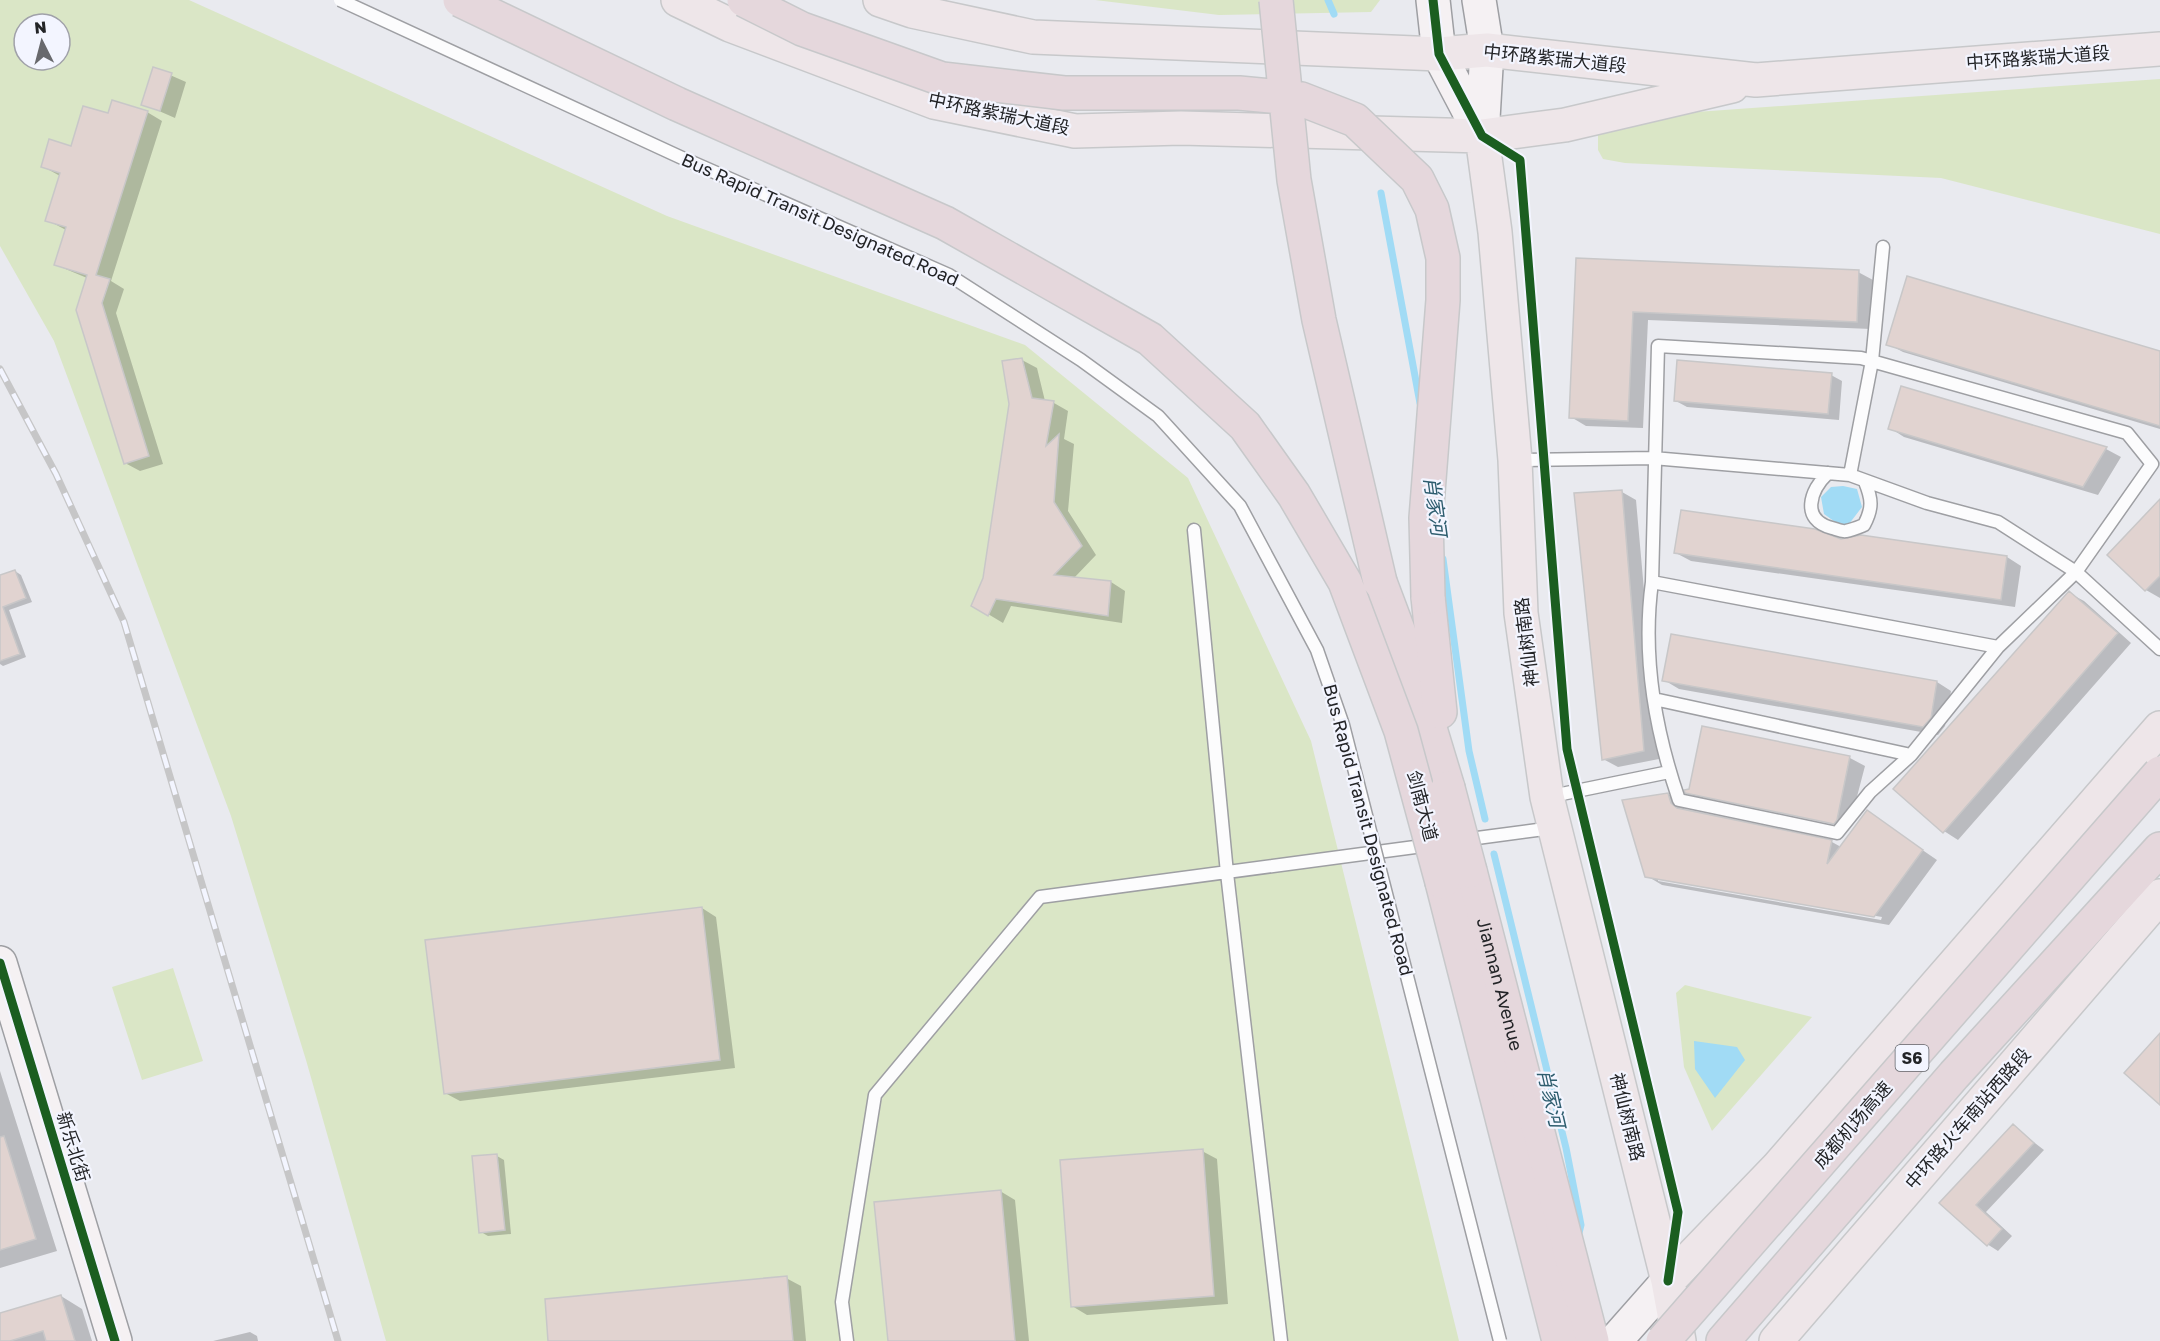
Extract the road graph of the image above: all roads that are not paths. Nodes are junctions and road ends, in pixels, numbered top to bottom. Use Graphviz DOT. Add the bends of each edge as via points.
graph roads {
  1 [pos="340,0"];
  2 [pos="460,0"];
  3 [pos="678,0"];
  4 [pos="744,0"];
  5 [pos="880,0"];
  6 [pos="1276,0"];
  7 [pos="1433,0"];
  8 [pos="1479,0"];
  9 [pos="2160,49"];
  10 [pos="1487,50"];
  11 [pos="1439,54"];
  12 [pos="1756,80"];
  13 [pos="1482,136"];
  14 [pos="1883,247"];
  15 [pos="1872,361"];
  16 [pos="1653,458"];
  17 [pos="1515,460"];
  18 [pos="1828,473"];
  19 [pos="1850,475"];
  20 [pos="1865,482"];
  21 [pos="1194,530"];
  22 [pos="2076,572"];
  23 [pos="1380,582"];
  24 [pos="1652,582"];
  25 [pos="1998,647"];
  26 [pos="2160,649"];
  27 [pos="1654,699"];
  28 [pos="2160,729"];
  29 [pos="1401,731"];
  30 [pos="1911,755"];
  31 [pos="1669,771"];
  32 [pos="2160,773"];
  33 [pos="1448,788"];
  34 [pos="1550,812"];
  35 [pos="2160,849"];
  36 [pos="1227,873"];
  37 [pos="2160,896"];
  38 [pos="0,963"];
  39 [pos="1668,1281"];
  40 [pos="115,1341"];
  41 [pos="847,1341"];
  42 [pos="1281,1341"];
  43 [pos="1500,1341"];
  44 [pos="1559,1341"];
  45 [pos="1592,1341"];
  46 [pos="1615,1341"];
  47 [pos="1663,1341"];
  48 [pos="1679,1341"];
  49 [pos="1691,1341"];
  50 [pos="1723,1341"];
  51 [pos="1776,1341"];
  1 -- 43 [label="lane, Bus Rapid Transit Designated Road, bridge" via="680,157 949,275 1081,360 1158,416 1240,506 1317,650 1343,725"];
  2 -- 29 [label="highway, bridge" via="678,104 945,223 1150,339 1245,426 1294,495 1345,582"];
  3 -- 13 [label="main road, 中环路紫瑞大道段" via="730,25 934,102 1075,131 1181,128"];
  4 -- 33 [label="highway, bridge" via="802,29 942,79 1064,93 1239,93 1301,99 1355,120 1417,179 1432,209 1443,258 1425,518 1428,597"];
  5 -- 11 [label="main road, 中环路紫瑞大道段" via="1033,38"];
  6 -- 23 [label="highway, bridge" via="1294,180 1315,297"];
  7 -- 11 [label="street, 神仙树南路"];
  8 -- 10 [label="street"];
  9 -- 12 [label="main road, 中环路紫瑞大道段"];
  10 -- 11 [label="main road, 中环路紫瑞大道段"];
  10 -- 12 [label="main road, 中环路紫瑞大道段"];
  10 -- 13 [label="street"];
  11 -- 13 [label="street, 神仙树南路"];
  12 -- 13 [label="main road, 中环路紫瑞大道段" via="1565,125"];
  13 -- 17 [label="main road, 神仙树南路" via="1496,232"];
  14 -- 15 [label="lane"];
  15 -- 16 [label="lane" via="1658,346"];
  15 -- 19 [label="lane"];
  15 -- 22 [label="lane" via="2127,433 2152,464"];
  16 -- 17 [label="lane"];
  16 -- 18 [label="lane"];
  16 -- 24 [label="lane"];
  17 -- 34 [label="main road, 神仙树南路" via="1521,613"];
  18 -- 19 [label="lane"];
  18 -- 20 [label="lane" via="1816,485 1810,505 1823,526 1845,531 1864,525 1872,501"];
  19 -- 20 [label="lane"];
  20 -- 22 [label="lane" via="1998,522"];
  21 -- 36 [label="lane"];
  22 -- 25 [label="lane"];
  22 -- 26 [label="lane"];
  23 -- 29 [label="highway, bridge"];
  23 -- 33 [label="highway"];
  24 -- 25 [label="lane"];
  24 -- 27 [label="lane" via="1647,616"];
  25 -- 30 [label="lane"];
  27 -- 30 [label="lane"];
  27 -- 31 [label="lane"];
  28 -- 39 [label="main road" via="1777,1168"];
  29 -- 44 [label="highway, 剑南大道, bridge"];
  30 -- 31 [label="lane" via="1870,792 1837,833 1679,800"];
  31 -- 34 [label="lane"];
  32 -- 47 [label="highway, 成都机场高速 / S6, bridge"];
  33 -- 45 [label="highway, Jiannan Avenue, bridge"];
  34 -- 36 [label="lane"];
  34 -- 39 [label="main road, 神仙树南路"];
  35 -- 50 [label="highway, S6" via="1954,1075"];
  36 -- 41 [label="lane" via="1040,897 875,1095 842,1302"];
  36 -- 42 [label="lane"];
  37 -- 51 [label="main road, 中环路火车南站西路段"];
  38 -- 40 [label="street, 新乐北街"];
  39 -- 46 [label="street"];
  39 -- 48 [label="main road"];
  39 -- 49 [label="main road"];
}
